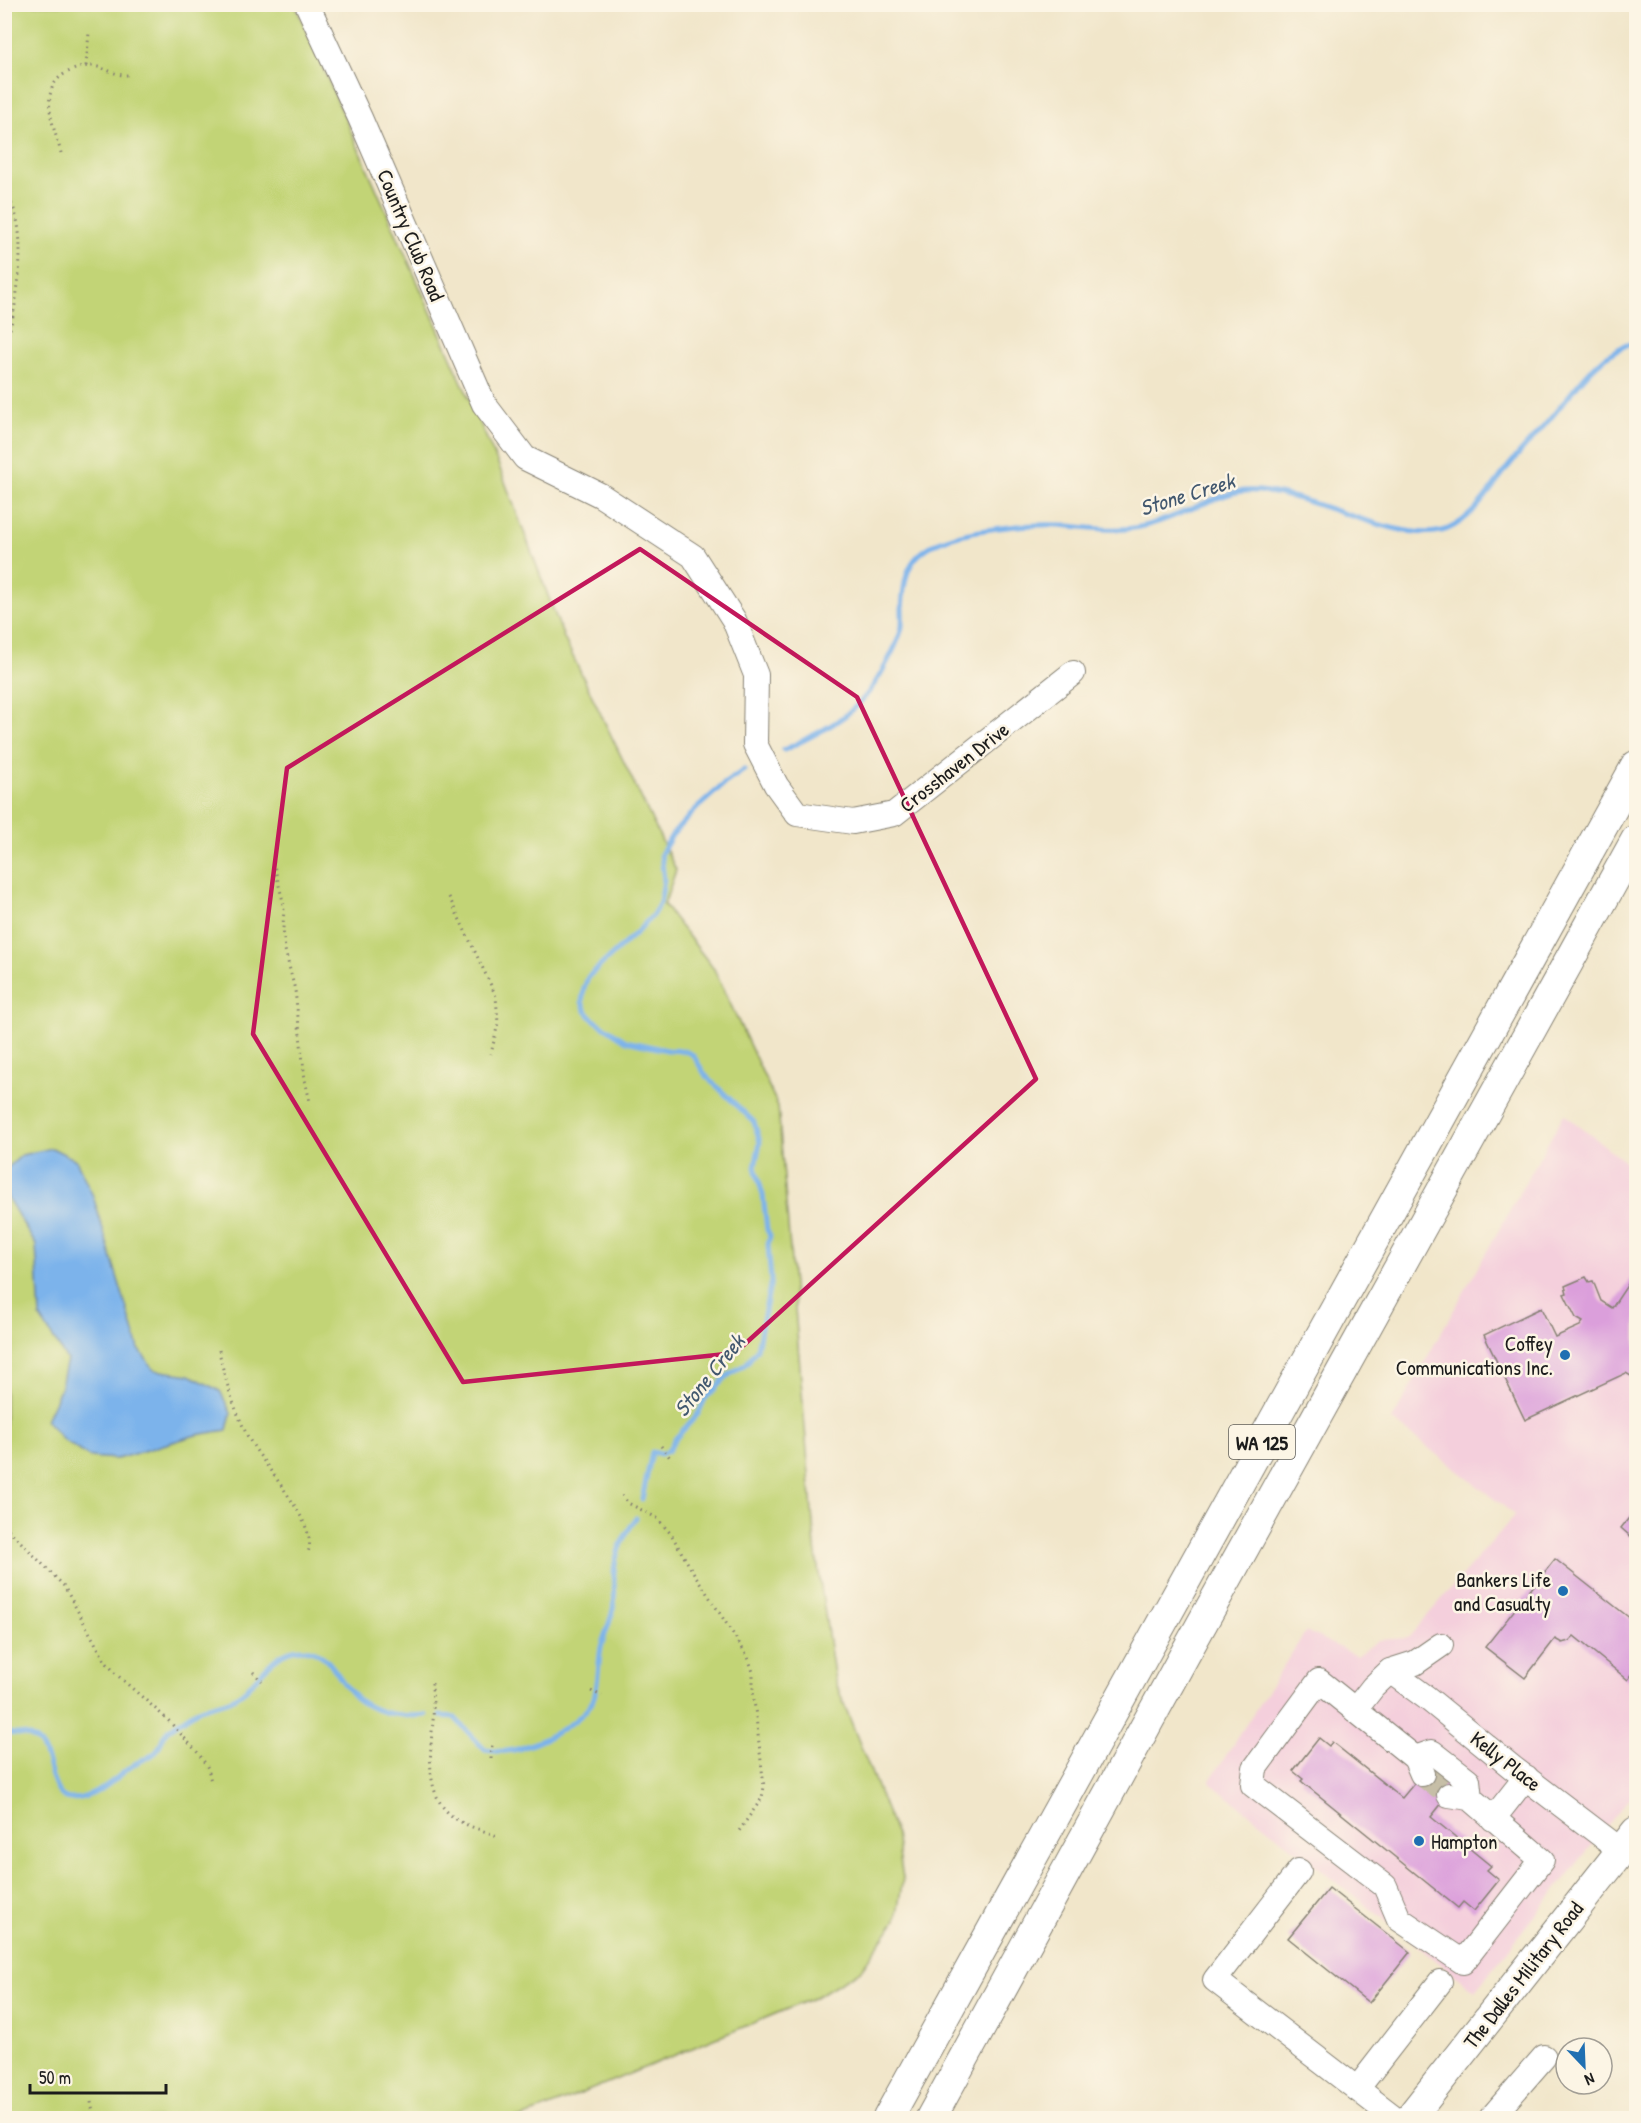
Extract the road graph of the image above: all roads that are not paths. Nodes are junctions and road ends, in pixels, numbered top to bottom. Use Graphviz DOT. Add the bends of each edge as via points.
graph roads {
  1 [pos="307,4"];
  2 [pos="525,459"];
  3 [pos="1073,674"];
  4 [pos="1636,766"];
  5 [pos="1636,840"];
  6 [pos="1441,1645"];
  7 [pos="1390,1671"];
  8 [pos="1355,1710"];
  9 [pos="1526,1777"];
  10 [pos="1493,1819"];
  11 [pos="1629,1842"];
  12 [pos="1299,1871"];
  13 [pos="1440,1982"];
  14 [pos="1544,2057"];
  15 [pos="1357,2089"];
  16 [pos="888,2118"];
  17 [pos="931,2118"];
  18 [pos="1395,2118"];
  19 [pos="1410,2118"];
  20 [pos="1491,2118"];
  1 -- 2 [label="street, Country Club Road" via="483,404"];
  2 -- 3 [label="street, Crosshaven Drive" via="600,495 693,556 734,621 756,675 755,744 776,785 797,814 854,822 894,814"];
  4 -- 16 [label="main road, WA 125"];
  5 -- 17 [label="main road, WA 125"];
  6 -- 7 [label="street" via="1415,1663"];
  7 -- 8 [label="street"];
  7 -- 9 [label="street, Kelly Place"];
  8 -- 10 [label="street" via="1419,1766 1432,1752 1468,1780 1459,1797"];
  8 -- 10 [label="street" via="1319,1680 1255,1768 1253,1785 1385,1886 1399,1919 1463,1962 1542,1860"];
  9 -- 10 [label="street"];
  9 -- 11 [label="street, Kelly Place"];
  11 -- 19 [label="main road, The Dalles Military Road"];
  12 -- 15 [label="street" via="1215,1980"];
  13 -- 15 [label="street"];
  14 -- 20 [label="street"];
  15 -- 18 [label="street"];
}
